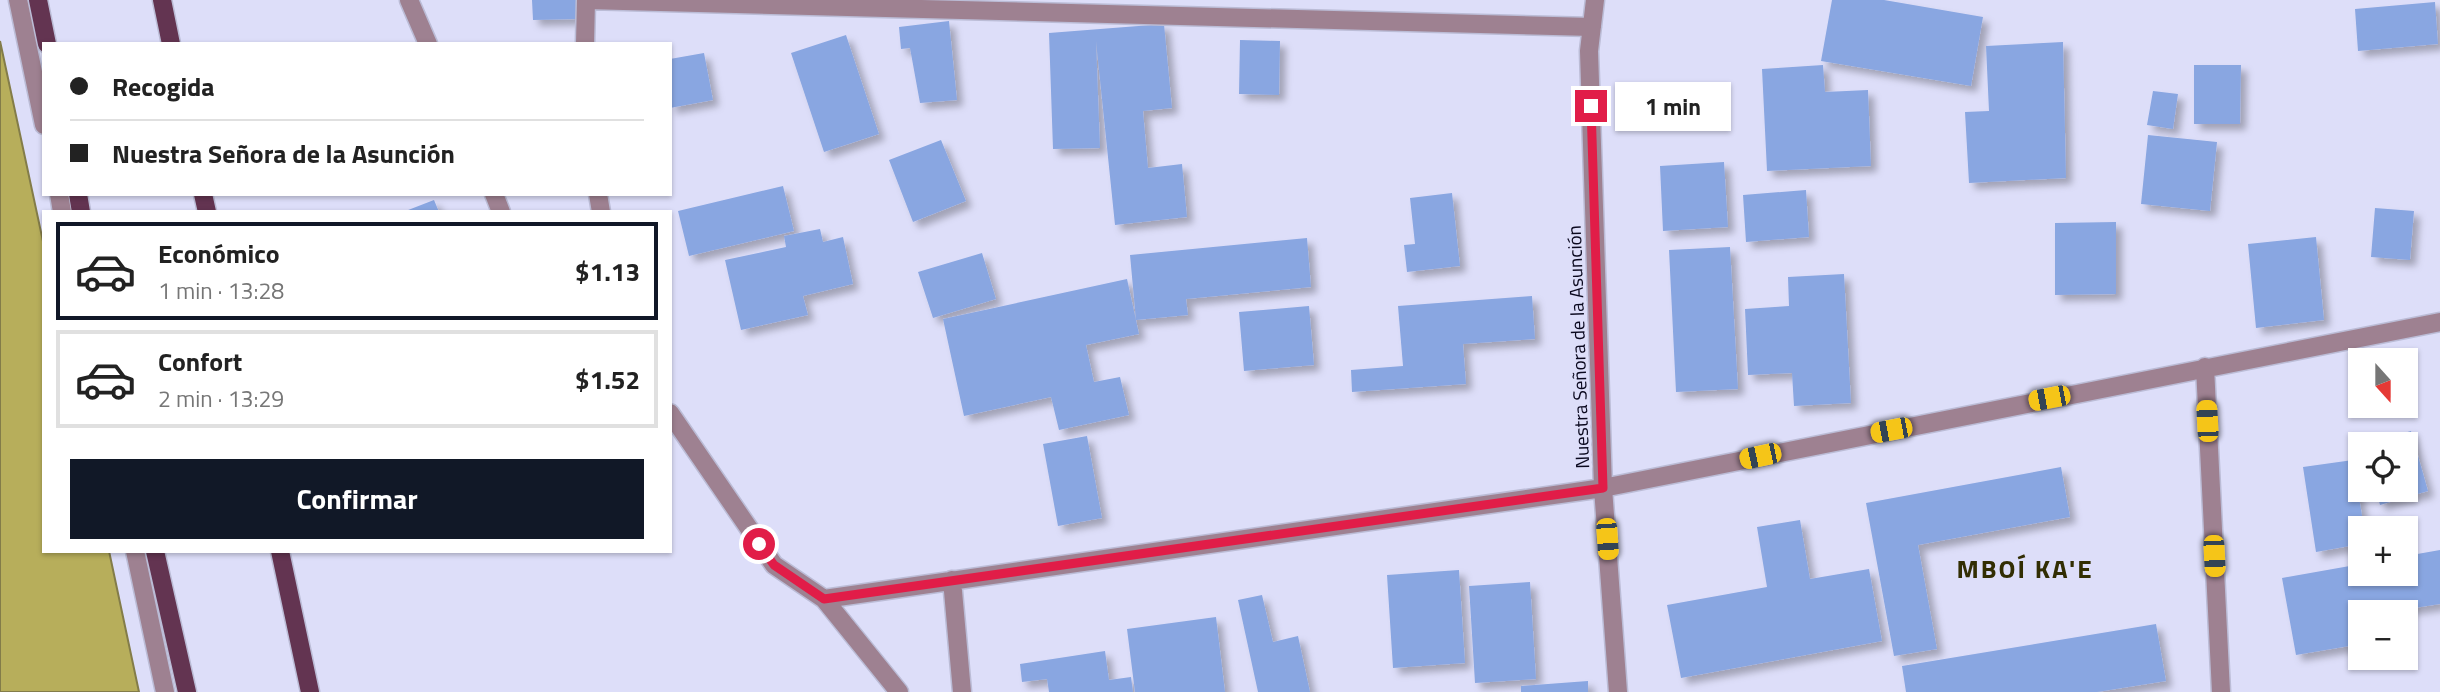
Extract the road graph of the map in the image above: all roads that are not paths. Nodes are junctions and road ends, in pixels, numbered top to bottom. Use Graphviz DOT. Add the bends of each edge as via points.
graph roads {
  1 [pos="18,0"];
  2 [pos="38,0"];
  3 [pos="162,0"];
  4 [pos="409,0"];
  5 [pos="586,0"];
  6 [pos="1595,0"];
  7 [pos="1592,27"];
  8 [pos="47,42"];
  9 [pos="171,42"];
  10 [pos="427,42"];
  11 [pos="584,42"];
  12 [pos="42,115"];
  13 [pos="2440,322"];
  14 [pos="2205,367"];
  15 [pos="672,416"];
  16 [pos="1603,488"];
  17 [pos="135,553"];
  18 [pos="155,553"];
  19 [pos="279,553"];
  20 [pos="952,580"];
  21 [pos="824,599"];
  22 [pos="165,692"];
  23 [pos="187,692"];
  24 [pos="310,692"];
  25 [pos="899,692"];
  26 [pos="962,692"];
  27 [pos="1618,692"];
  28 [pos="2221,692"];
  1 -- 12 [label="street"];
  2 -- 8 [label="main road"];
  3 -- 9 [label="main road"];
  4 -- 10 [label="street"];
  5 -- 7 [label="street"];
  5 -- 11 [label="street"];
  6 -- 7 [label="street, Nuestra Señora de la Asunción"];
  7 -- 16 [label="street, Nuestra Señora de la Asunción" via="1589,51"];
  13 -- 14 [label="street"];
  14 -- 16 [label="street"];
  14 -- 28 [label="street"];
  15 -- 21 [label="street" via="774,565"];
  16 -- 20 [label="street"];
  16 -- 27 [label="street, Nuestra Señora de la Asunción"];
  17 -- 22 [label="street"];
  18 -- 23 [label="main road"];
  19 -- 24 [label="main road"];
  20 -- 21 [label="street"];
  20 -- 26 [label="street"];
  21 -- 25 [label="street"];
}
